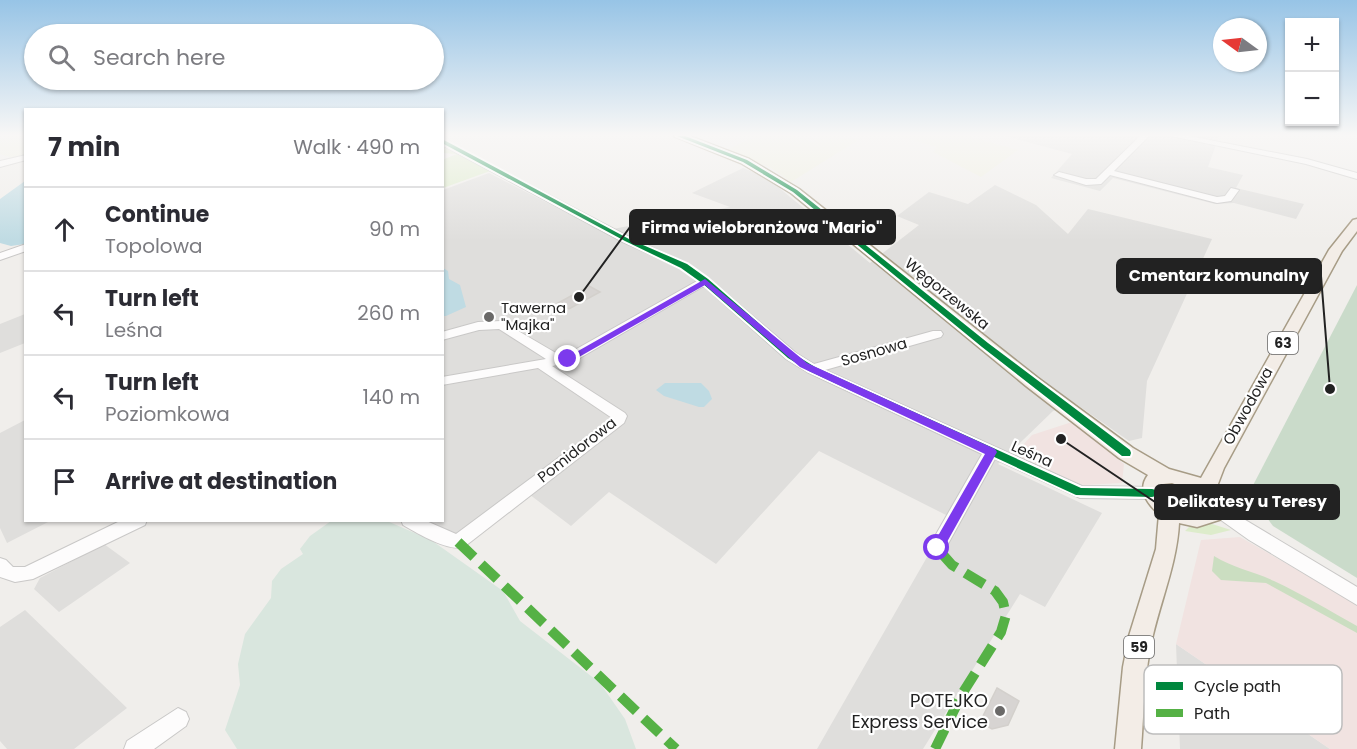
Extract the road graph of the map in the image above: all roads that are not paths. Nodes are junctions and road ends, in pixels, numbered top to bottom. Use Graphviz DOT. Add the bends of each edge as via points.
graph roads {
  1 [pos="498,171"];
  2 [pos="762,171"];
  3 [pos="1339,171"];
  4 [pos="1107,172"];
  5 [pos="1059,176"];
  6 [pos="1357,176"];
  7 [pos="1234,190"];
  8 [pos="1357,223"];
  9 [pos="24,248"];
  10 [pos="0,257"];
  11 [pos="705,281"];
  12 [pos="937,334"];
  13 [pos="444,335"];
  14 [pos="559,361"];
  15 [pos="540,364"];
  16 [pos="812,369"];
  17 [pos="444,381"];
  18 [pos="991,452"];
  19 [pos="1214,468"];
  20 [pos="1188,480"];
  21 [pos="1157,484"];
  22 [pos="1206,490"];
  23 [pos="1214,513"];
  24 [pos="1178,514"];
  25 [pos="135,522"];
  26 [pos="413,522"];
  27 [pos="937,548"];
  28 [pos="0,565"];
  29 [pos="1357,597"];
  30 [pos="178,719"];
  31 [pos="135,749"];
  32 [pos="1128,749"];
  1 -- 11 [label="street, Leśna" via="627,240 669,258"];
  2 -- 21 [label="main road, Węgorzewska" via="795,191 1126,453"];
  3 -- 6 [label="street"];
  4 -- 5 [label="street" via="1098,182 1090,183"];
  4 -- 7 [label="street" via="1217,200 1228,199"];
  8 -- 19 [label="main road, Obwodowa / 63" via="1336,249"];
  9 -- 10 [label="street"];
  11 -- 14 [label="street" via="579,354"];
  11 -- 16 [label="street, Leśna" via="791,357"];
  12 -- 16 [label="street, Sosnowa"];
  13 -- 14 [label="street" via="478,326 501,325"];
  14 -- 15 [label="street"];
  15 -- 17 [label="street"];
  15 -- 26 [label="street, Pomidorowa" via="620,416 619,420 458,542"];
  16 -- 18 [label="street, Leśna"];
  18 -- 21 [label="street, Leśna" via="1080,492"];
  18 -- 27 [label="street"];
  19 -- 20 [label="main road"];
  19 -- 22 [label="main road, Obwodowa / 63"];
  20 -- 21 [label="main road"];
  20 -- 22 [label="main road"];
  21 -- 24 [label="main road, Węgorzewska"];
  22 -- 23 [label="main road" via="1216,503"];
  23 -- 24 [label="main road" via="1201,520"];
  23 -- 29 [label="street"];
  24 -- 32 [label="main road, 59" via="1141,636"];
  25 -- 28 [label="street" via="27,574 12,575"];
  30 -- 31 [label="street"];
}
